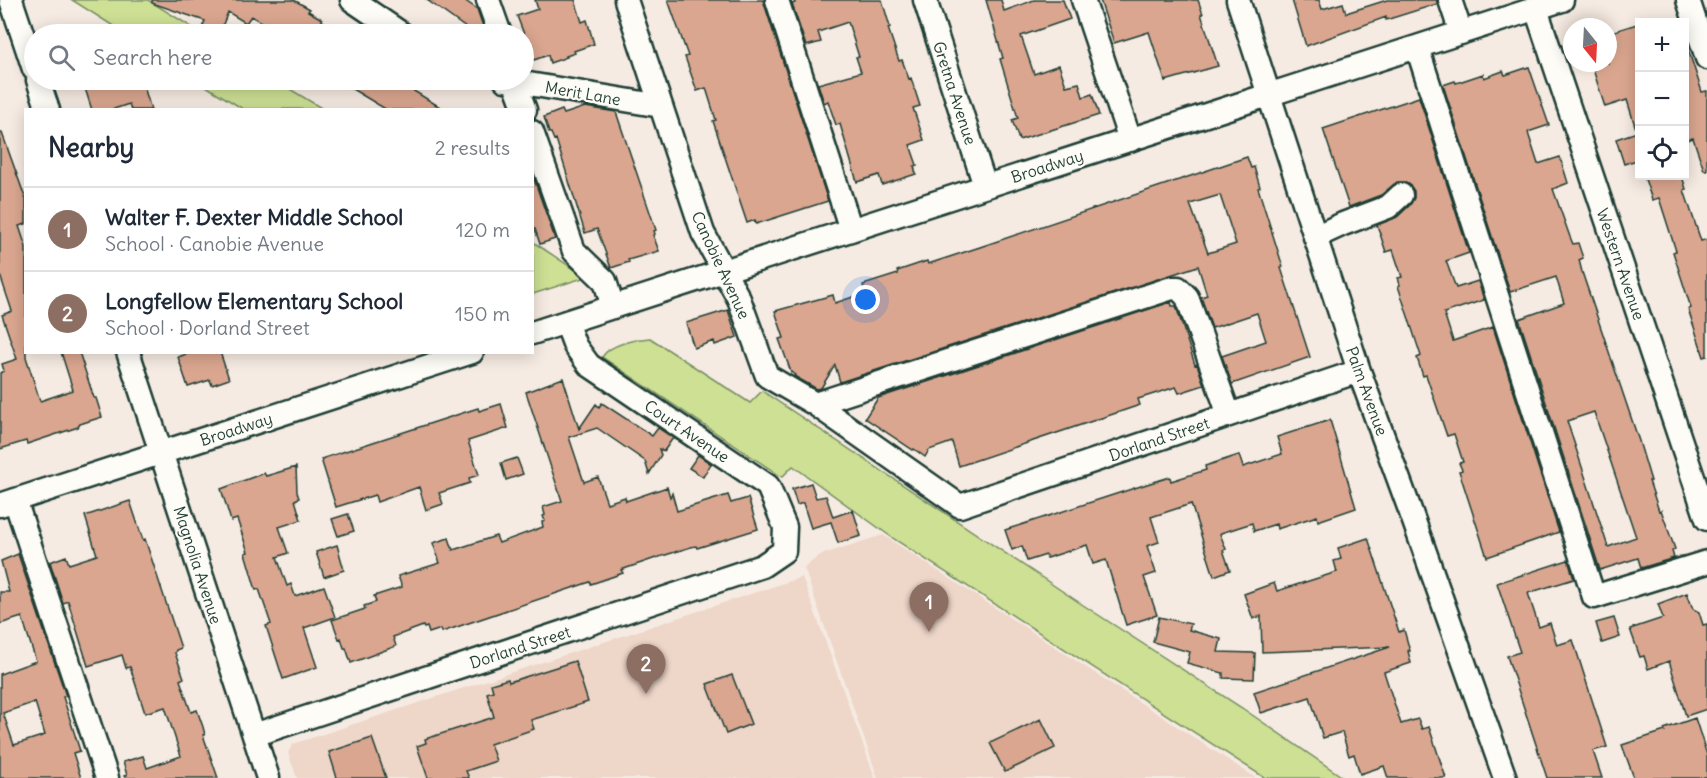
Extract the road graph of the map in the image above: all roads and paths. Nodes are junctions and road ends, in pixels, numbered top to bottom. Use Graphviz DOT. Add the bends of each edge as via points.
graph roads {
  1 [pos="352,0"];
  2 [pos="489,0"];
  3 [pos="626,0"];
  4 [pos="777,0"];
  5 [pos="925,0"];
  6 [pos="1083,0"];
  7 [pos="1238,0"];
  8 [pos="1450,0"];
  9 [pos="1562,0"];
  10 [pos="1688,0"];
  11 [pos="8,7"];
  12 [pos="1536,9"];
  13 [pos="387,24"];
  14 [pos="497,24"];
  15 [pos="1461,33"];
  16 [pos="24,45"];
  17 [pos="1417,47"];
  18 [pos="1707,58"];
  19 [pos="534,84"];
  20 [pos="41,90"];
  21 [pos="516,90"];
  22 [pos="1269,95"];
  23 [pos="661,106"];
  24 [pos="47,108"];
  25 [pos="524,108"];
  26 [pos="534,138"];
  27 [pos="1130,140"];
  28 [pos="985,186"];
  29 [pos="1401,195"];
  30 [pos="852,230"];
  31 [pos="1315,237"];
  32 [pos="723,271"];
  33 [pos="613,307"];
  34 [pos="566,322"];
  35 [pos="534,332"];
  36 [pos="129,354"];
  37 [pos="466,354"];
  38 [pos="1359,371"];
  39 [pos="815,404"];
  40 [pos="1229,415"];
  41 [pos="160,453"];
  42 [pos="7,502"];
  43 [pos="960,506"];
  44 [pos="1707,519"];
  45 [pos="784,551"];
  46 [pos="1707,562"];
  47 [pos="254,735"];
  48 [pos="106,778"];
  49 [pos="268,778"];
  50 [pos="1505,778"];
  1 -- 13 [label="street"];
  2 -- 14 [label="street"];
  3 -- 23 [label="street, Canobie Avenue"];
  4 -- 30 [label="street"];
  5 -- 28 [label="street, Gretna Avenue"];
  6 -- 27 [label="street"];
  7 -- 22 [label="street, Palm Avenue"];
  8 -- 15 [label="street"];
  9 -- 12 [label="street, Broadway"];
  10 -- 18 [label="street"];
  11 -- 16 [label="street"];
  12 -- 15 [label="street, Broadway"];
  12 -- 44 [label="street, Western Avenue"];
  15 -- 17 [label="street, Broadway"];
  17 -- 22 [label="street, Broadway"];
  17 -- 46 [label="street" via="1594,597"];
  19 -- 23 [label="street, Merit Lane"];
  20 -- 24 [label="street"];
  21 -- 25 [label="street"];
  22 -- 27 [label="street, Broadway"];
  22 -- 31 [label="street, Palm Avenue"];
  23 -- 32 [label="street, Canobie Avenue" via="703,233"];
  26 -- 33 [label="street" via="574,250 605,281"];
  27 -- 28 [label="street, Broadway"];
  28 -- 30 [label="street, Broadway"];
  29 -- 31 [label="street" via="1388,207"];
  30 -- 32 [label="street, Broadway"];
  31 -- 38 [label="street, Palm Avenue"];
  32 -- 33 [label="street, Broadway"];
  32 -- 39 [label="street, Canobie Avenue" via="739,299 767,376"];
  33 -- 34 [label="street, Broadway"];
  34 -- 35 [label="street, Broadway"];
  34 -- 45 [label="street, Court Avenue" via="575,346 589,365 768,486 785,526"];
  36 -- 41 [label="street, Magnolia Avenue"];
  37 -- 41 [label="street, Broadway"];
  38 -- 40 [label="street, Dorland Street"];
  38 -- 50 [label="street, Palm Avenue"];
  39 -- 40 [label="street" via="1178,288 1187,297"];
  39 -- 43 [label="street, Canobie Avenue"];
  40 -- 43 [label="street, Dorland Street"];
  41 -- 42 [label="street, Broadway"];
  41 -- 47 [label="street, Magnolia Avenue"];
  42 -- 48 [label="street"];
  45 -- 47 [label="street, Dorland Street" via="762,566"];
  47 -- 49 [label="street, Magnolia Avenue"];
}
